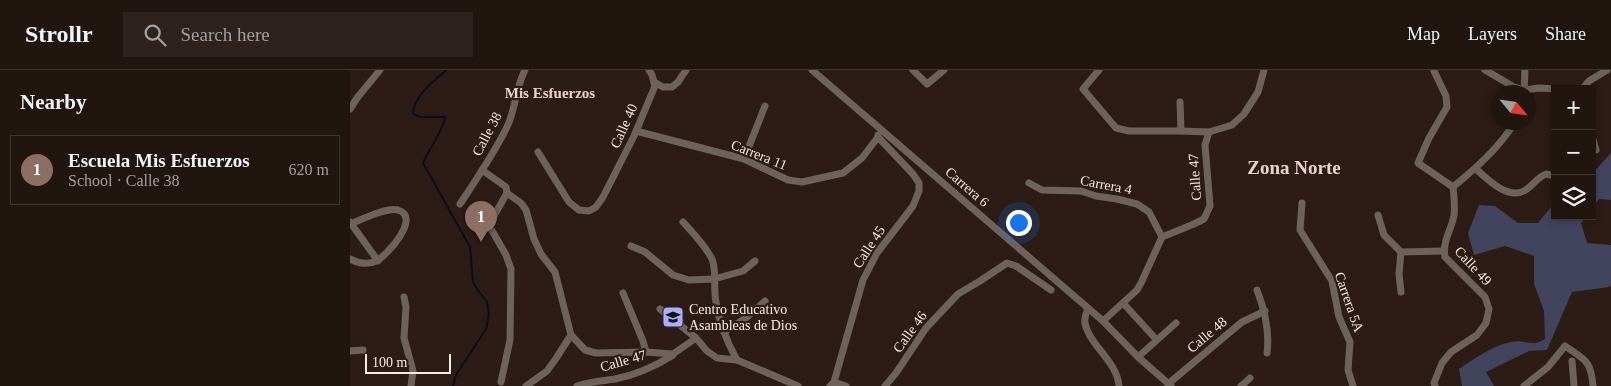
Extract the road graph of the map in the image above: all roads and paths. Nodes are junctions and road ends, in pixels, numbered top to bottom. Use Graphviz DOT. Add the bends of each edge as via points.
graph roads {
  1 [pos="380,70"];
  2 [pos="525,70"];
  3 [pos="649,70"];
  4 [pos="686,70"];
  5 [pos="812,70"];
  6 [pos="913,70"];
  7 [pos="944,70"];
  8 [pos="1099,70"];
  9 [pos="1264,70"];
  10 [pos="1485,70"];
  11 [pos="1525,70"];
  12 [pos="1607,70"];
  13 [pos="1434,71"];
  14 [pos="654,82"];
  15 [pos="1509,85"];
  16 [pos="1524,85"];
  17 [pos="1586,85"];
  18 [pos="1536,88"];
  19 [pos="1551,89"];
  20 [pos="1180,102"];
  21 [pos="765,106"];
  22 [pos="350,109"];
  23 [pos="877,126"];
  24 [pos="1510,130"];
  25 [pos="636,131"];
  26 [pos="1181,131"];
  27 [pos="1209,132"];
  28 [pos="878,138"];
  29 [pos="538,152"];
  30 [pos="744,160"];
  31 [pos="1476,169"];
  32 [pos="482,170"];
  33 [pos="1551,175"];
  34 [pos="1029,183"];
  35 [pos="1454,187"];
  36 [pos="507,193"];
  37 [pos="1302,203"];
  38 [pos="460,204"];
  39 [pos="1378,215"];
  40 [pos="683,222"];
  41 [pos="350,224"];
  42 [pos="1162,237"];
  43 [pos="630,246"];
  44 [pos="1444,251"];
  45 [pos="1401,252"];
  46 [pos="350,259"];
  47 [pos="378,261"];
  48 [pos="755,261"];
  49 [pos="714,278"];
  50 [pos="1051,290"];
  51 [pos="1257,290"];
  52 [pos="1401,292"];
  53 [pos="623,293"];
  54 [pos="404,297"];
  55 [pos="766,301"];
  56 [pos="1122,303"];
  57 [pos="1088,308"];
  58 [pos="660,309"];
  59 [pos="1265,311"];
  60 [pos="1103,321"];
  61 [pos="1176,323"];
  62 [pos="724,332"];
  63 [pos="571,335"];
  64 [pos="1154,337"];
  65 [pos="696,338"];
  66 [pos="350,350"];
  67 [pos="363,350"];
  68 [pos="646,352"];
  69 [pos="673,354"];
  70 [pos="1267,354"];
  71 [pos="1138,356"];
  72 [pos="737,360"];
  73 [pos="1572,360"];
  74 [pos="1250,378"];
  75 [pos="501,382"];
  76 [pos="588,384"];
  77 [pos="832,384"];
  78 [pos="1170,385"];
  79 [pos="411,386"];
  80 [pos="526,386"];
  81 [pos="577,386"];
  82 [pos="798,386"];
  83 [pos="846,386"];
  84 [pos="885,386"];
  85 [pos="1119,386"];
  86 [pos="1241,386"];
  87 [pos="1353,386"];
  88 [pos="1435,386"];
  89 [pos="1524,386"];
  90 [pos="1574,386"];
  91 [pos="1593,386"];
  1 -- 22 [label="street"];
  2 -- 32 [label="street, Calle 38" via="506,129"];
  3 -- 14 [label="street"];
  4 -- 14 [label="street" via="672,87"];
  5 -- 23 [label="street, Carrera 6"];
  6 -- 7 [label="street" via="927,84"];
  8 -- 26 [label="street" via="1083,89 1116,128"];
  9 -- 27 [label="street" via="1258,92 1244,114 1232,125"];
  10 -- 15 [label="street"];
  11 -- 16 [label="street"];
  12 -- 17 [label="street"];
  13 -- 35 [label="street" via="1446,96 1447,107 1418,163"];
  14 -- 25 [label="street, Calle 40"];
  18 -- 19 [label="street"];
  20 -- 26 [label="street"];
  21 -- 30 [label="street"];
  23 -- 28 [label="street"];
  23 -- 57 [label="street, Carrera 6"];
  24 -- 31 [label="street"];
  25 -- 29 [label="street, Calle 40" via="603,198 589,211 579,210 569,202"];
  25 -- 30 [label="street, Carrera 11"];
  26 -- 27 [label="street"];
  27 -- 42 [label="street, Calle 47" via="1205,145 1210,206 1204,219"];
  28 -- 30 [label="street, Carrera 11" via="843,174 802,182 788,180"];
  28 -- 77 [label="street, Calle 45" via="913,174 919,183 919,191 913,206 877,253 863,280"];
  31 -- 33 [label="street" via="1511,193 1527,189 1546,174"];
  31 -- 35 [label="street"];
  32 -- 36 [label="street" via="506,187"];
  32 -- 38 [label="street, Calle 38"];
  34 -- 42 [label="street, Carrera 4" via="1042,190 1081,191 1137,204 1149,212"];
  35 -- 44 [label="street" via="1454,216"];
  36 -- 63 [label="street" via="526,210 534,239 555,272"];
  36 -- 75 [label="street" via="490,222 511,269 510,340"];
  37 -- 87 [label="street, Carrera 5A" via="1300,230 1332,281 1339,317 1350,342 1348,370"];
  39 -- 45 [label="street" via="1384,235"];
  40 -- 49 [label="street" via="706,248 713,261"];
  41 -- 47 [label="street"];
  41 -- 47 [label="street" via="387,210 401,211 406,223 402,235"];
  42 -- 56 [label="street" via="1137,290"];
  43 -- 49 [label="street" via="688,280"];
  44 -- 45 [label="street, Calle 49"];
  44 -- 88 [label="street, Calle 49" via="1445,257 1485,297 1489,309 1486,323 1478,334 1450,352 1442,363"];
  45 -- 52 [label="street"];
  46 -- 47 [label="street" via="369,264"];
  48 -- 49 [label="street" via="743,271"];
  49 -- 62 [label="street" via="715,301"];
  50 -- 84 [label="street, Calle 46" via="1007,263 958,294 926,328"];
  51 -- 59 [label="street"];
  53 -- 68 [label="street"];
  54 -- 79 [label="street" via="404,338 413,371"];
  55 -- 62 [label="street"];
  56 -- 60 [label="street"];
  56 -- 64 [label="street"];
  57 -- 60 [label="street, Carrera 6"];
  57 -- 85 [label="street" via="1084,321 1087,330 1116,372"];
  58 -- 65 [label="street"];
  59 -- 70 [label="street" via="1269,338"];
  59 -- 78 [label="street, Calle 48" via="1242,322"];
  60 -- 71 [label="street, Carrera 6"];
  61 -- 71 [label="street"];
  62 -- 72 [label="street"];
  63 -- 68 [label="street" via="590,352"];
  63 -- 80 [label="street" via="547,371"];
  65 -- 69 [label="street, Calle 47"];
  65 -- 72 [label="street" via="717,358"];
  66 -- 67 [label="street"];
  68 -- 69 [label="street"];
  69 -- 76 [label="street, Calle 47" via="662,362 618,378"];
  71 -- 78 [label="street, Carrera 6"];
  72 -- 82 [label="street"];
  73 -- 90 [label="street"];
  74 -- 86 [label="street"];
  76 -- 81 [label="street, Calle 47"];
  77 -- 83 [label="street"];
  89 -- 91 [label="street" via="1548,367 1565,346 1587,362 1592,371"];
}
